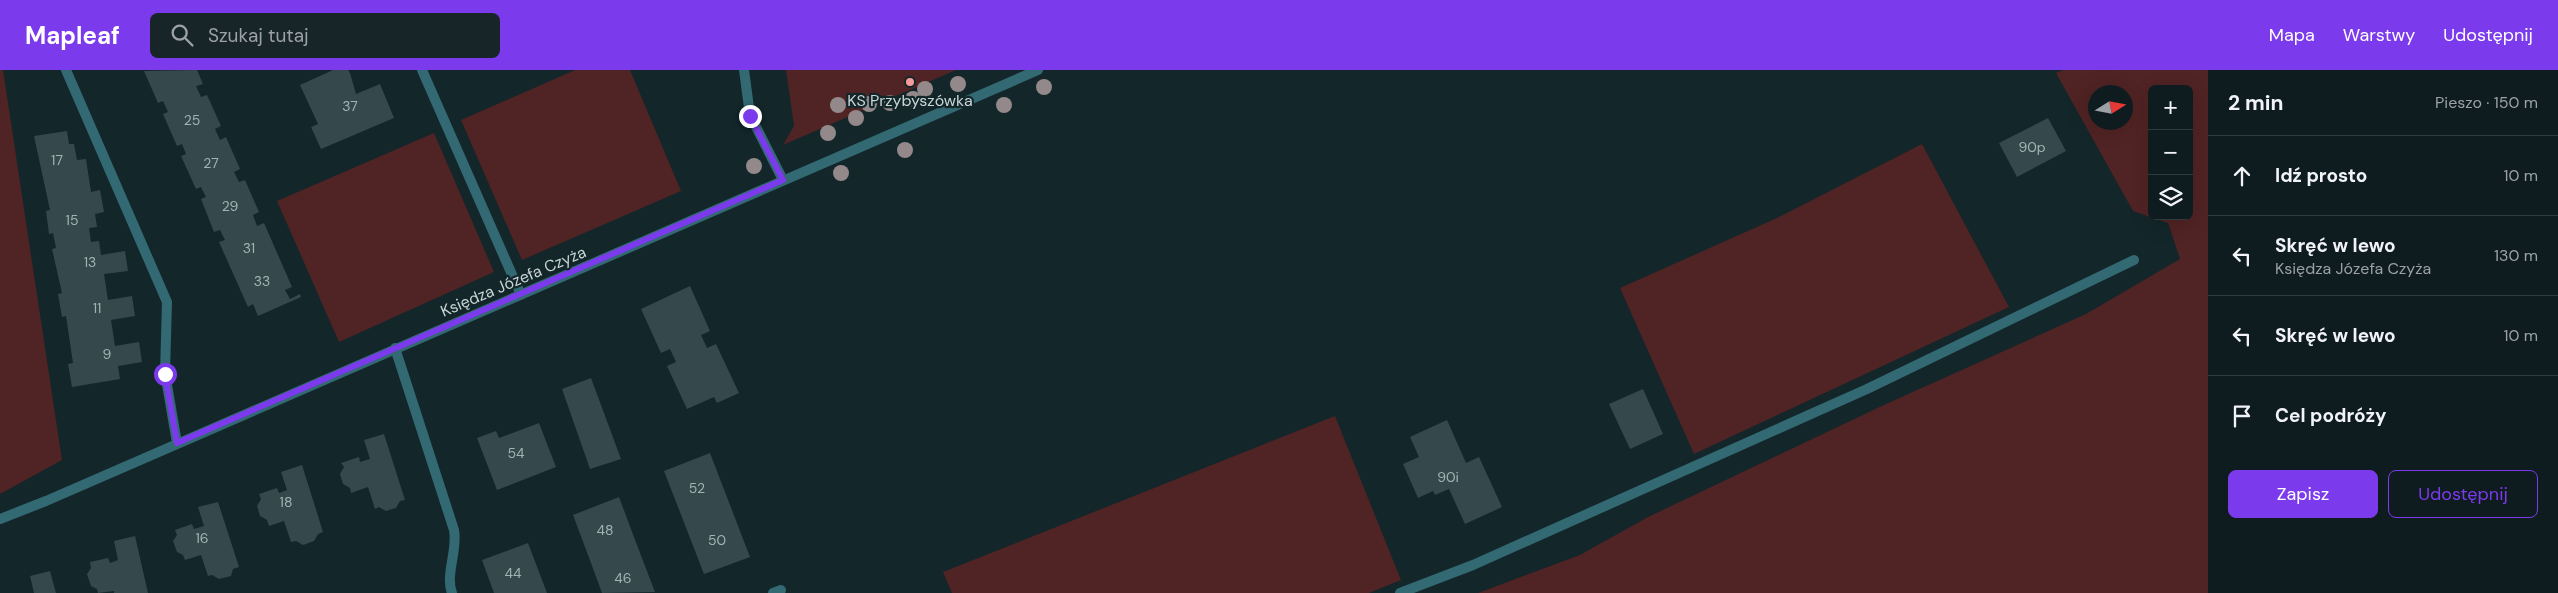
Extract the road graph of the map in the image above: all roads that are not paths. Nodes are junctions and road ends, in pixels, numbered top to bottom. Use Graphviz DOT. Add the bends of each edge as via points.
graph roads {
  1 [pos="66,70"];
  2 [pos="422,70"];
  3 [pos="744,70"];
  4 [pos="1038,70"];
  5 [pos="783,180"];
  6 [pos="2134,260"];
  7 [pos="521,295"];
  8 [pos="395,348"];
  9 [pos="177,443"];
  10 [pos="0,519"];
  11 [pos="452,593"];
  12 [pos="1400,593"];
  1 -- 9 [label="street" via="167,302 165,374"];
  2 -- 7 [label="street"];
  3 -- 5 [label="street" via="750,116"];
  4 -- 5 [label="street, Księdza Józefa Czyża"];
  5 -- 7 [label="street, Księdza Józefa Czyża"];
  6 -- 12 [label="street" via="1858,393 1473,566"];
  7 -- 8 [label="street, Księdza Józefa Czyża"];
  8 -- 9 [label="street, Księdza Józefa Czyża"];
  8 -- 11 [label="street" via="454,530"];
  9 -- 10 [label="street, Księdza Józefa Czyża"];
}
